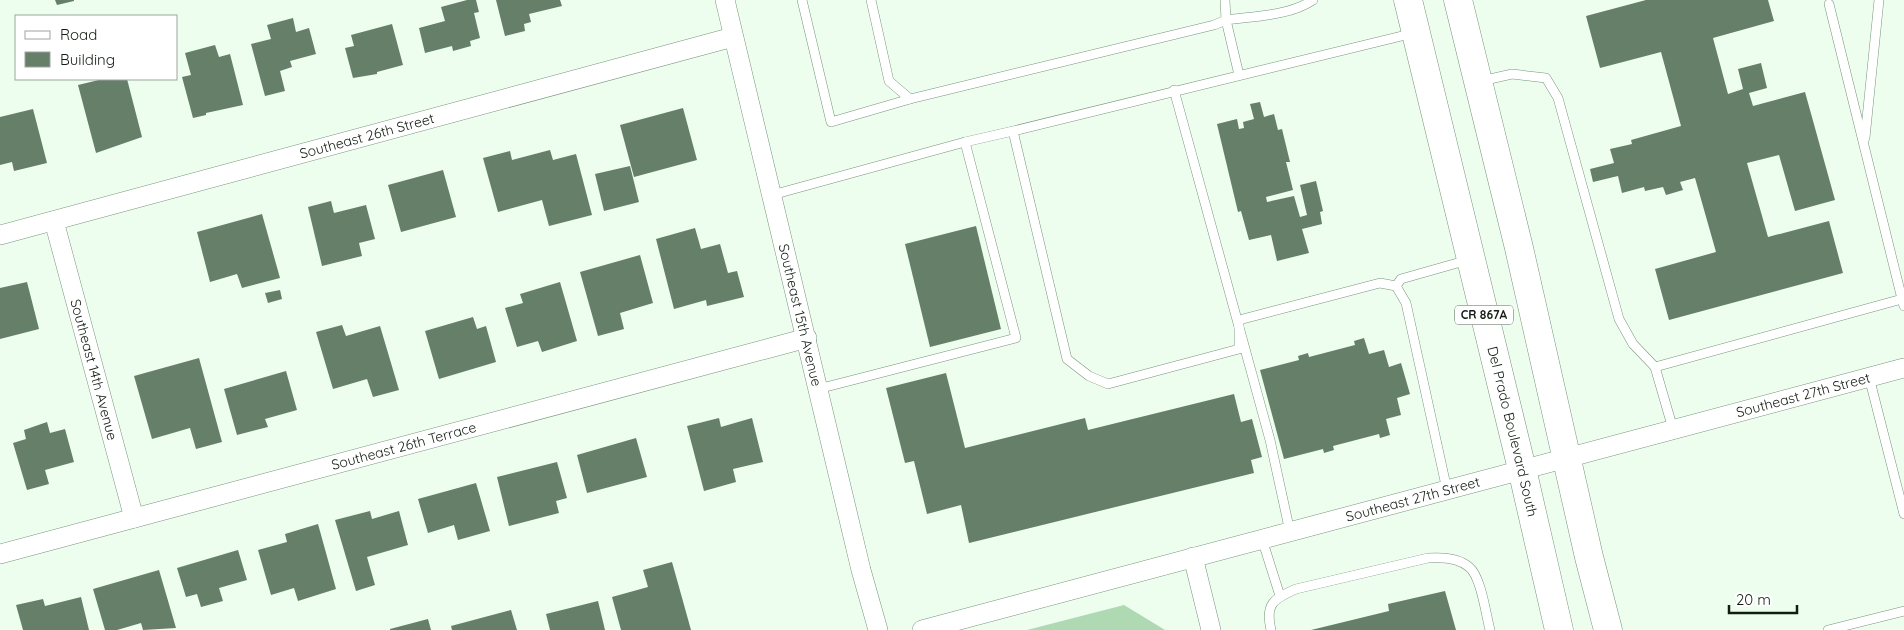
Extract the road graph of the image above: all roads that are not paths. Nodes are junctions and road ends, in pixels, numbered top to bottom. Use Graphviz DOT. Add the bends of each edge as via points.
graph roads {
  1 [pos="725,0"];
  2 [pos="802,0"];
  3 [pos="870,0"];
  4 [pos="1226,0"];
  5 [pos="1313,0"];
  6 [pos="1408,0"];
  7 [pos="1458,0"];
  8 [pos="1879,0"];
  9 [pos="1829,4"];
  10 [pos="1226,20"];
  11 [pos="1416,32"];
  12 [pos="733,37"];
  13 [pos="1239,75"];
  14 [pos="1478,82"];
  15 [pos="1174,90"];
  16 [pos="910,99"];
  17 [pos="1013,131"];
  18 [pos="965,142"];
  19 [pos="1864,146"];
  20 [pos="772,196"];
  21 [pos="54,220"];
  22 [pos="0,235"];
  23 [pos="1471,259"];
  24 [pos="1396,286"];
  25 [pos="1903,302"];
  26 [pos="1239,320"];
  27 [pos="807,338"];
  28 [pos="1655,367"];
  29 [pos="1904,368"];
  30 [pos="1869,377"];
  31 [pos="818,388"];
  32 [pos="1673,429"];
  33 [pos="1566,458"];
  34 [pos="1522,469"];
  35 [pos="1447,490"];
  36 [pos="1904,514"];
  37 [pos="134,518"];
  38 [pos="1290,532"];
  39 [pos="1262,539"];
  40 [pos="0,554"];
  41 [pos="1193,557"];
  42 [pos="1280,596"];
  43 [pos="1904,611"];
  44 [pos="878,630"];
  45 [pos="922,630"];
  46 [pos="1210,630"];
  47 [pos="1271,630"];
  48 [pos="1490,630"];
  49 [pos="1559,630"];
  50 [pos="1608,630"];
  51 [pos="1828,630"];
  1 -- 12 [label="street, Southeast 15th Avenue"];
  2 -- 16 [label="lane" via="830,122"];
  3 -- 16 [label="lane" via="889,81"];
  4 -- 10 [label="lane"];
  5 -- 10 [label="lane" via="1303,6 1270,14"];
  6 -- 11 [label="main road, Del Prado Boulevard South / CR 867A"];
  7 -- 14 [label="main road, CR 867A"];
  8 -- 19 [label="lane"];
  9 -- 19 [label="lane"];
  10 -- 13 [label="lane"];
  10 -- 16 [label="lane"];
  11 -- 13 [label="lane"];
  11 -- 23 [label="main road, Del Prado Boulevard South / CR 867A"];
  12 -- 20 [label="street, Southeast 15th Avenue"];
  12 -- 21 [label="street, Southeast 26th Street"];
  13 -- 15 [label="lane"];
  14 -- 28 [label="lane" via="1512,74 1546,78 1558,98 1619,319 1632,344"];
  14 -- 33 [label="main road, CR 867A"];
  15 -- 17 [label="lane"];
  15 -- 26 [label="lane"];
  17 -- 18 [label="lane"];
  17 -- 26 [label="lane" via="1067,359 1089,376 1108,384 1239,349"];
  18 -- 20 [label="lane"];
  18 -- 31 [label="lane" via="1016,338"];
  19 -- 25 [label="lane"];
  20 -- 27 [label="street, Southeast 15th Avenue"];
  21 -- 22 [label="street, Southeast 26th Street"];
  21 -- 37 [label="street, Southeast 14th Avenue"];
  23 -- 24 [label="lane" via="1401,278"];
  23 -- 34 [label="main road, Del Prado Boulevard South / CR 867A"];
  24 -- 26 [label="lane" via="1380,282"];
  24 -- 35 [label="lane" via="1406,302"];
  25 -- 28 [label="lane"];
  26 -- 38 [label="lane"];
  27 -- 31 [label="street, Southeast 15th Avenue"];
  27 -- 37 [label="street, Southeast 26th Terrace"];
  28 -- 32 [label="lane"];
  29 -- 30 [label="street, Southeast 27th Street"];
  30 -- 32 [label="street, Southeast 27th Street"];
  30 -- 36 [label="lane"];
  31 -- 44 [label="street, Southeast 15th Avenue"];
  32 -- 33 [label="street, Southeast 27th Street"];
  33 -- 34 [label="street, Southeast 27th Street"];
  33 -- 50 [label="main road, CR 867A"];
  34 -- 35 [label="street, Southeast 27th Street"];
  34 -- 49 [label="main road, Del Prado Boulevard South / CR 867A"];
  35 -- 38 [label="street, Southeast 27th Street"];
  37 -- 40 [label="street, Southeast 26th Terrace"];
  38 -- 39 [label="street, Southeast 27th Street"];
  39 -- 41 [label="street, Southeast 27th Street"];
  39 -- 42 [label="lane"];
  41 -- 45 [label="street, Southeast 27th Street"];
  41 -- 46 [label="street"];
  42 -- 47 [label="lane" via="1267,615"];
  42 -- 48 [label="lane" via="1296,589 1428,558 1451,558 1470,567 1478,582"];
  43 -- 51 [label="lane"];
}
